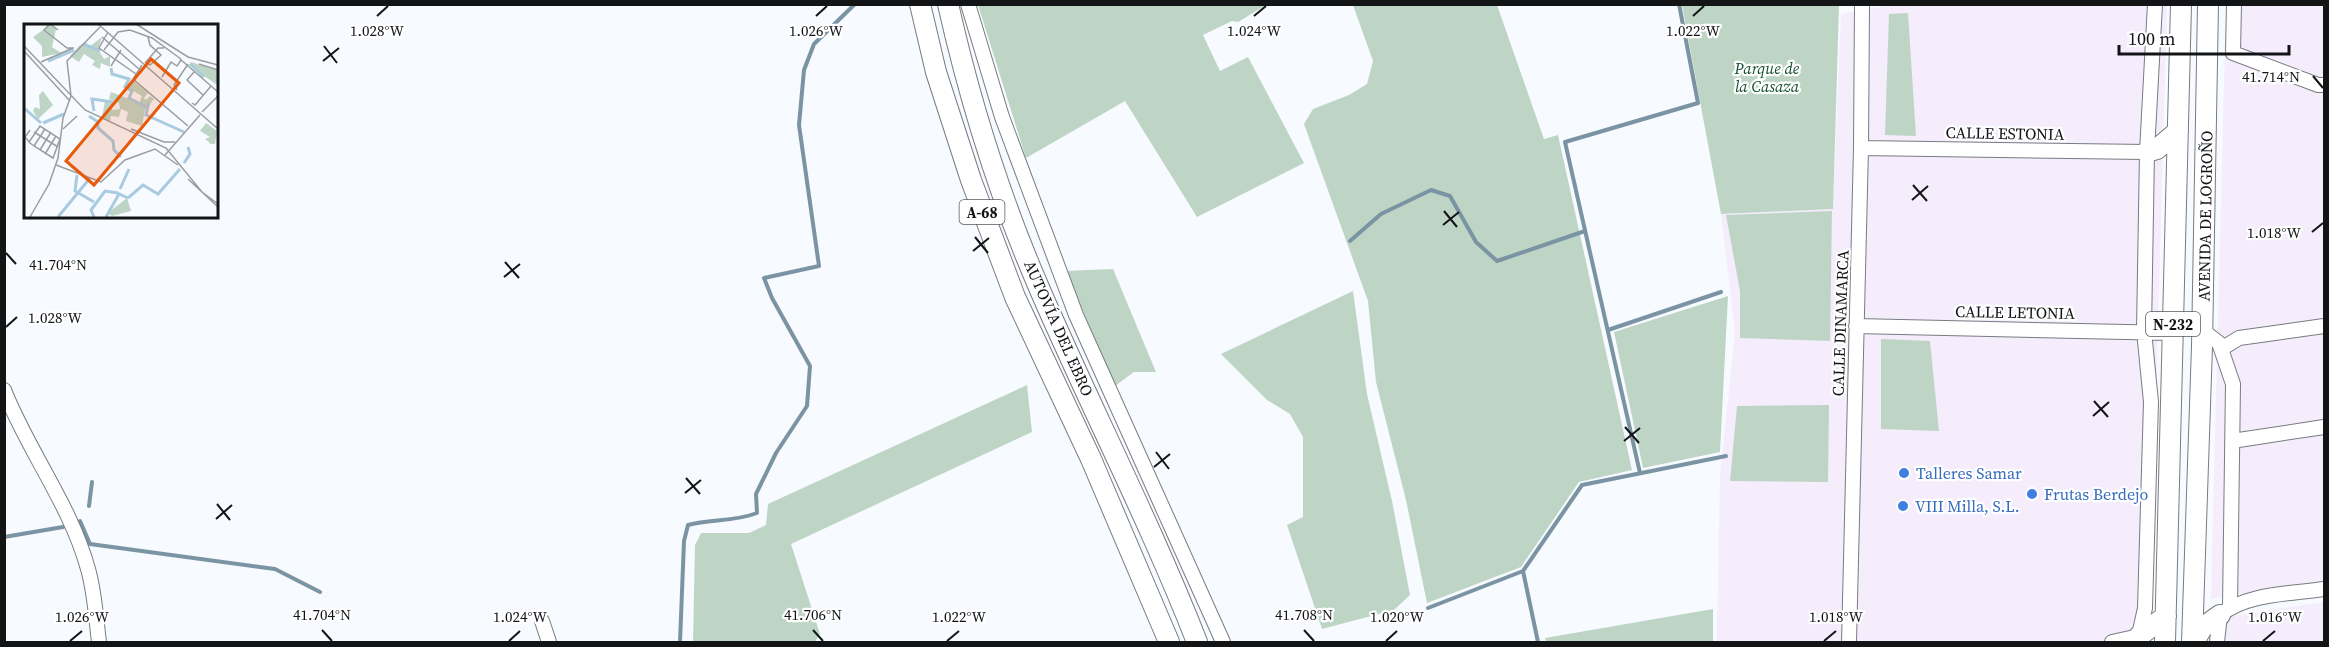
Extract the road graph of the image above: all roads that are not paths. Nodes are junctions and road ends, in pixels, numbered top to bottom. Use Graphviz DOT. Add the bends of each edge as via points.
graph roads {
  1 [pos="920,4"];
  2 [pos="948,4"];
  3 [pos="968,4"];
  4 [pos="2155,4"];
  5 [pos="2181,4"];
  6 [pos="2208,4"];
  7 [pos="2234,4"];
  8 [pos="1864,5"];
  9 [pos="2325,85"];
  10 [pos="2178,131"];
  11 [pos="1862,148"];
  12 [pos="2147,152"];
  13 [pos="2176,175"];
  14 [pos="1856,326"];
  15 [pos="2325,326"];
  16 [pos="2202,330"];
  17 [pos="2144,331"];
  18 [pos="2173,333"];
  19 [pos="2221,349"];
  20 [pos="4,390"];
  21 [pos="2325,427"];
  22 [pos="2232,441"];
  23 [pos="2159,464"];
  24 [pos="2325,589"];
  25 [pos="2225,611"];
  26 [pos="2166,616"];
  27 [pos="542,621"];
  28 [pos="2138,639"];
  29 [pos="99,642"];
  30 [pos="549,642"];
  31 [pos="1169,642"];
  32 [pos="1197,642"];
  33 [pos="1223,642"];
  34 [pos="1849,642"];
  35 [pos="2112,642"];
  36 [pos="2165,642"];
  37 [pos="2193,642"];
  38 [pos="2217,642"];
  1 -- 31 [label="highway, AUTOVÍA DEL EBRO / A-68" via="936,72 970,180 1015,297 1091,459"];
  2 -- 32 [label="highway, AUTOVÍA DEL EBRO / A-68" via="961,64 996,175 1040,289"];
  3 -- 33 [label="street" via="1002,117 1076,315"];
  4 -- 12 [label="street"];
  5 -- 10 [label="highway, AVENIDA DE LOGROÑO / N-232"];
  6 -- 16 [label="highway, AVENIDA DE LOGROÑO / N-232"];
  7 -- 9 [label="street" via="2233,52"];
  8 -- 11 [label="street, CALLE DINAMARCA"];
  10 -- 12 [label="highway" via="2157,149"];
  10 -- 13 [label="highway, AVENIDA DE LOGROÑO / N-232"];
  11 -- 12 [label="street, CALLE ESTONIA"];
  11 -- 14 [label="street, CALLE DINAMARCA"];
  12 -- 13 [label="highway"];
  12 -- 17 [label="street"];
  13 -- 18 [label="highway, AVENIDA DE LOGROÑO / N-232"];
  14 -- 17 [label="street, CALLE LETONIA"];
  14 -- 34 [label="street, CALLE DINAMARCA"];
  15 -- 19 [label="street" via="2239,338"];
  16 -- 19 [label="street"];
  16 -- 37 [label="highway, AVENIDA DE LOGROÑO / N-232"];
  17 -- 18 [label="street, CALLE LETONIA"];
  17 -- 23 [label="street"];
  18 -- 23 [label="highway, AVENIDA DE LOGROÑO / N-232"];
  19 -- 22 [label="street" via="2233,384"];
  20 -- 29 [label="street" via="18,427 66,514 88,570"];
  21 -- 22 [label="street"];
  22 -- 25 [label="street"];
  23 -- 26 [label="highway, AVENIDA DE LOGROÑO / N-232"];
  23 -- 28 [label="street" via="2145,608"];
  24 -- 25 [label="street" via="2246,601"];
  25 -- 37 [label="highway" via="2202,628"];
  25 -- 38 [label="street"];
  26 -- 28 [label="highway"];
  26 -- 36 [label="highway, AVENIDA DE LOGROÑO / N-232"];
  27 -- 30 [label="street"];
  28 -- 35 [label="street"];
  28 -- 36 [label="highway"];
}
